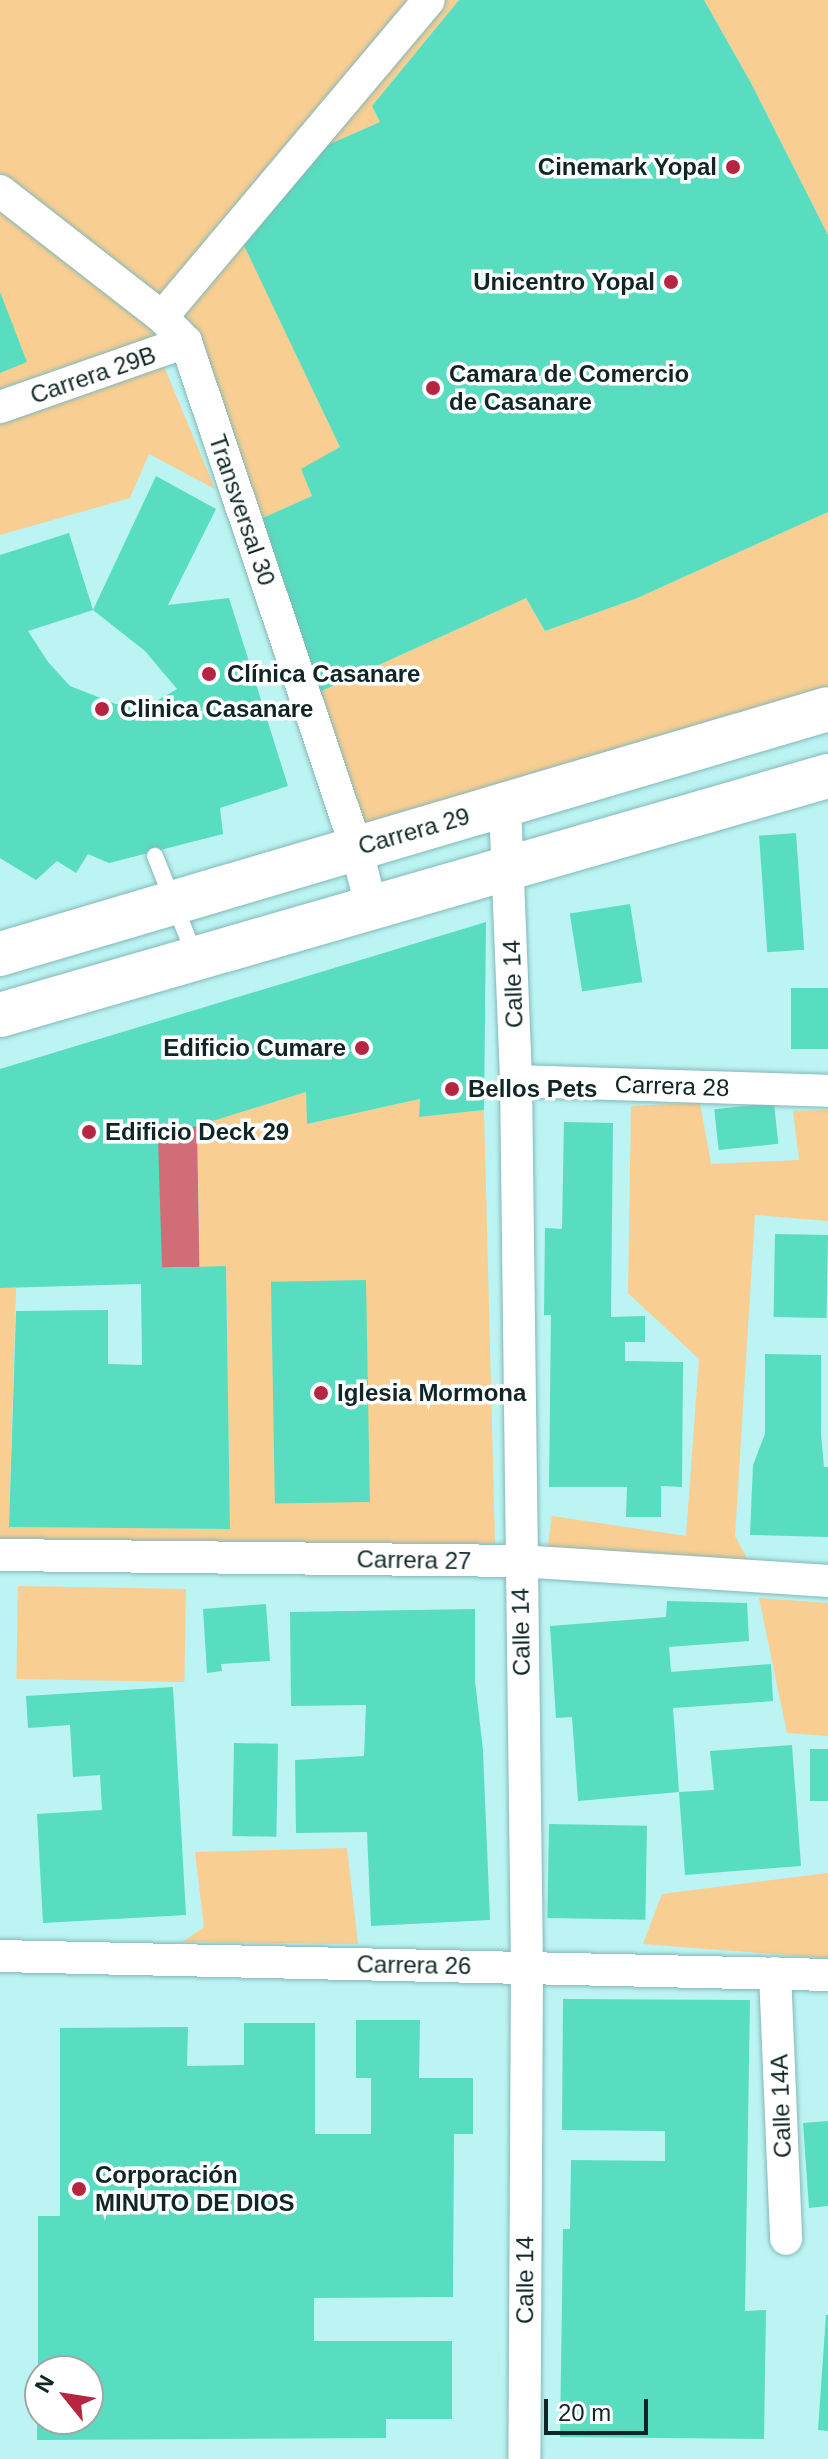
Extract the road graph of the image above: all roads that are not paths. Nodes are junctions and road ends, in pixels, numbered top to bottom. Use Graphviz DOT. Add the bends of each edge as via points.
graph roads {
  1 [pos="429,0"];
  2 [pos="0,191"];
  3 [pos="162,317"];
  4 [pos="186,342"];
  5 [pos="0,407"];
  6 [pos="828,709"];
  7 [pos="828,776"];
  8 [pos="505,805"];
  9 [pos="356,847"];
  10 [pos="155,856"];
  11 [pos="508,871"];
  12 [pos="177,904"];
  13 [pos="371,906"];
  14 [pos="0,954"];
  15 [pos="195,957"];
  16 [pos="0,1015"];
  17 [pos="516,1081"];
  18 [pos="828,1091"];
  19 [pos="0,1555"];
  20 [pos="520,1561"];
  21 [pos="828,1581"];
  22 [pos="0,1956"];
  23 [pos="527,1966"];
  24 [pos="775,1973"];
  25 [pos="828,1975"];
  26 [pos="786,2239"];
  27 [pos="524,2459"];
  1 -- 3 [label="street"];
  2 -- 3 [label="street, Transversal 30"];
  3 -- 4 [label="street, Transversal 30"];
  4 -- 5 [label="street, Carrera 29B"];
  4 -- 9 [label="street, Transversal 30"];
  6 -- 8 [label="main road, Carrera 29"];
  7 -- 11 [label="main road"];
  8 -- 9 [label="main road, Carrera 29"];
  8 -- 11 [label="street, Calle 14"];
  9 -- 12 [label="main road, Carrera 29"];
  9 -- 13 [label="street, Transversal 30"];
  10 -- 12 [label="lane"];
  11 -- 13 [label="main road"];
  11 -- 17 [label="street, Calle 14"];
  12 -- 14 [label="main road, Carrera 29"];
  12 -- 15 [label="lane"];
  13 -- 15 [label="main road"];
  15 -- 16 [label="main road"];
  17 -- 18 [label="street, Carrera 28"];
  17 -- 20 [label="street, Calle 14"];
  19 -- 20 [label="street, Carrera 27"];
  20 -- 21 [label="street, Carrera 27"];
  20 -- 23 [label="street, Calle 14"];
  22 -- 23 [label="street, Carrera 26"];
  23 -- 24 [label="street, Carrera 26"];
  23 -- 27 [label="street, Calle 14"];
  24 -- 25 [label="street, Carrera 26"];
  24 -- 26 [label="street, Calle 14A"];
}
